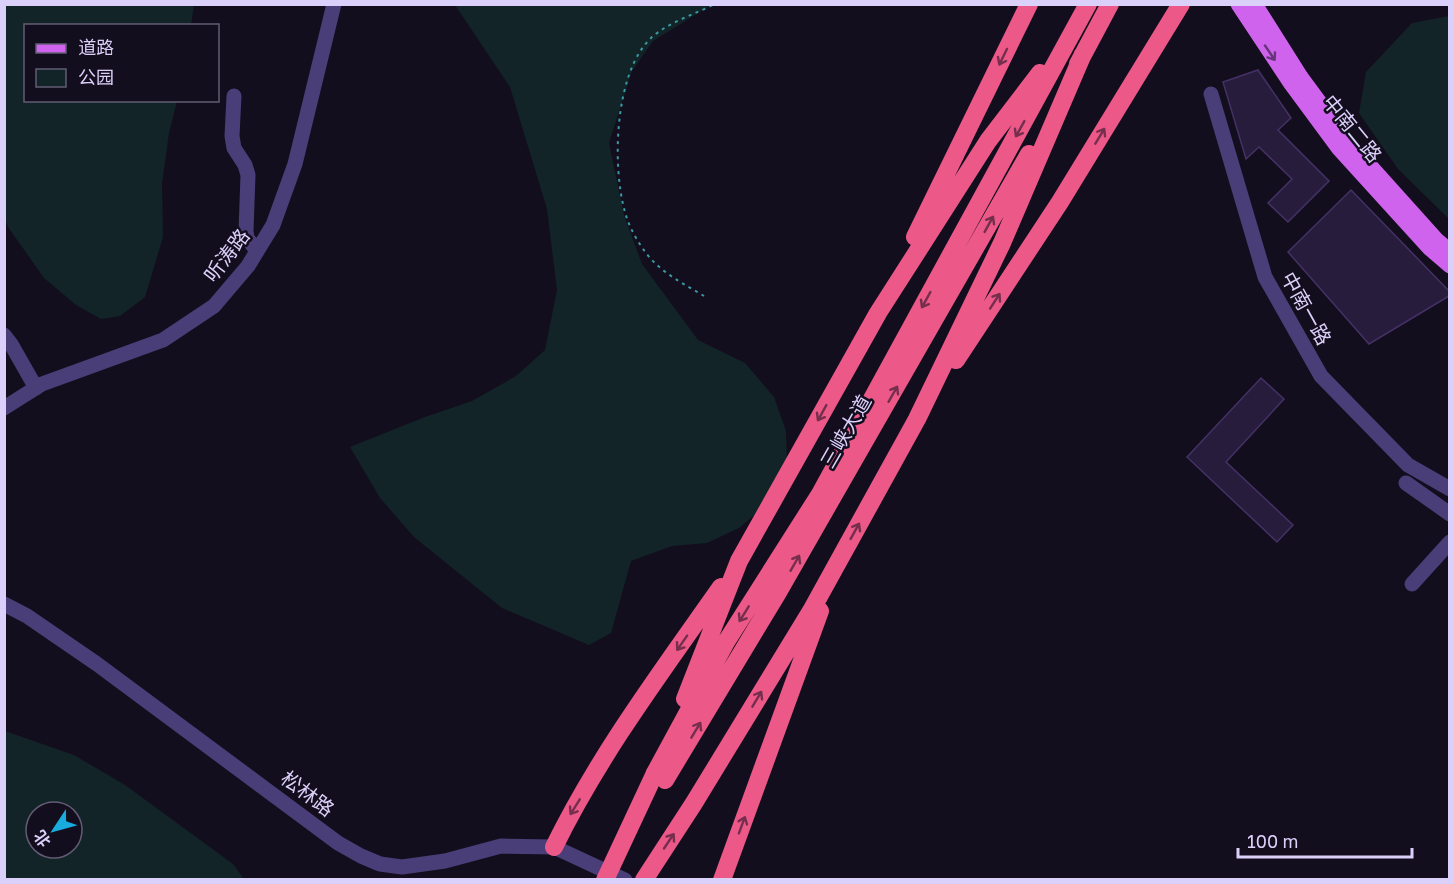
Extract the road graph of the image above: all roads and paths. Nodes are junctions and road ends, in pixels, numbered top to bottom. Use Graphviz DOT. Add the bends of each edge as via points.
graph roads {
  1 [pos="334,4"];
  2 [pos="715,4"];
  3 [pos="1029,4"];
  4 [pos="1089,4"];
  5 [pos="1110,4"];
  6 [pos="1174,4"];
  7 [pos="1181,4"];
  8 [pos="1238,4"];
  9 [pos="1255,4"];
  10 [pos="1073,32"];
  11 [pos="1083,54"];
  12 [pos="1135,81"];
  13 [pos="1211,94"];
  14 [pos="234,96"];
  15 [pos="1449,250"];
  16 [pos="257,251"];
  17 [pos="1449,266"];
  18 [pos="704,296"];
  19 [pos="878,313"];
  20 [pos="4,335"];
  21 [pos="36,388"];
  22 [pos="4,408"];
  23 [pos="917,419"];
  24 [pos="1407,483"];
  25 [pos="1449,489"];
  26 [pos="1449,514"];
  27 [pos="1449,542"];
  28 [pos="843,552"];
  29 [pos="739,561"];
  30 [pos="1412,584"];
  31 [pos="4,604"];
  32 [pos="660,777"];
  33 [pos="554,847"];
  34 [pos="605,879"];
  35 [pos="618,879"];
  36 [pos="625,879"];
  37 [pos="644,879"];
  38 [pos="722,879"];
  1 -- 16 [label="street, 听涛路" via="295,164 273,225"];
  2 -- 18 [label="path" via="657,33 640,51 627,80 618,129 621,188 634,235 663,270"];
  3 -- 19 [label="highway, one-way"];
  4 -- 10 [label="highway, 三峡大道"];
  5 -- 11 [label="highway, 三峡大道"];
  6 -- 12 [label="highway"];
  7 -- 12 [label="highway"];
  8 -- 17 [label="main road, 中南二路, one-way" via="1339,149"];
  9 -- 15 [label="main road, 中南二路" via="1301,77 1349,142"];
  10 -- 19 [label="highway" via="988,141"];
  10 -- 32 [label="highway, 三峡大道, one-way" via="820,494 726,642"];
  11 -- 23 [label="highway" via="1002,243"];
  32 -- 11 [label="highway, 三峡大道, one-way" via="777,594"];
  23 -- 12 [label="highway, one-way"];
  13 -- 25 [label="street, 中南一路" via="1265,277 1321,376 1408,465"];
  14 -- 16 [label="street" via="232,136 248,175 247,238"];
  16 -- 21 [label="street, 听涛路" via="214,306 163,339"];
  19 -- 29 [label="highway, one-way"];
  20 -- 21 [label="street"];
  21 -- 22 [label="street, 听涛路"];
  28 -- 23 [label="highway, one-way"];
  24 -- 26 [label="street"];
  27 -- 30 [label="street"];
  37 -- 28 [label="highway, one-way" via="811,611"];
  38 -- 28 [label="highway, one-way"];
  29 -- 32 [label="highway"];
  29 -- 33 [label="highway, one-way" via="639,704 569,815"];
  31 -- 33 [label="street, 松林路" via="97,664 338,843 361,856 402,867 445,861 501,846"];
  32 -- 34 [label="highway, 三峡大道, bridge"];
  32 -- 35 [label="highway, 三峡大道"];
  33 -- 36 [label="street, 松林路"];
}
